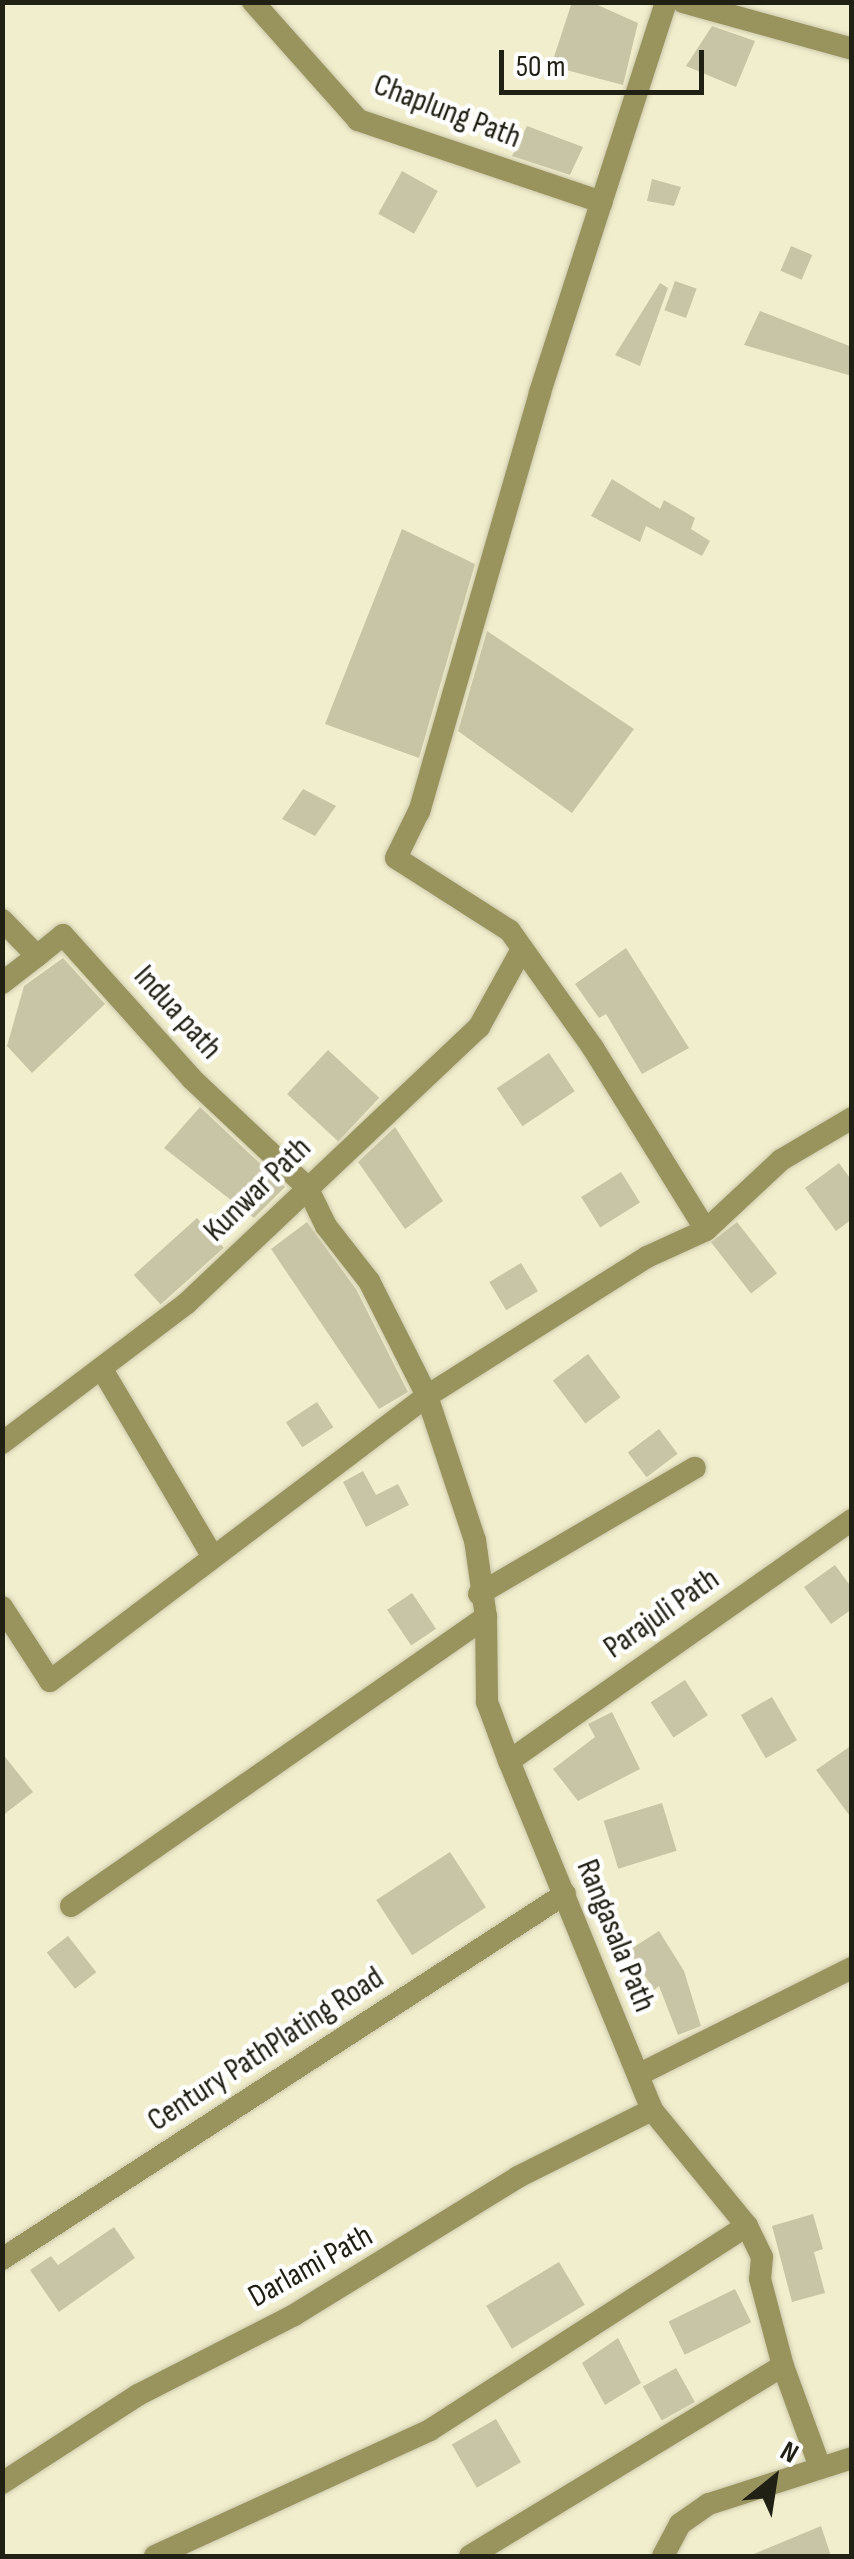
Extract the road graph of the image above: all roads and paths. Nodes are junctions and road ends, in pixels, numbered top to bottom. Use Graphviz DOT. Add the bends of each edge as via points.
graph roads {
  1 [pos="252,2"];
  2 [pos="666,2"];
  3 [pos="683,2"];
  4 [pos="852,50"];
  5 [pos="602,202"];
  6 [pos="2,920"];
  7 [pos="522,949"];
  8 [pos="36,956"];
  9 [pos="2,983"];
  10 [pos="852,1118"];
  11 [pos="307,1187"];
  12 [pos="706,1230"];
  13 [pos="103,1372"];
  14 [pos="428,1396"];
  15 [pos="2,1444"];
  16 [pos="695,1468"];
  17 [pos="852,1520"];
  18 [pos="213,1557"];
  19 [pos="482,1605"];
  20 [pos="2,1607"];
  21 [pos="509,1762"];
  22 [pos="565,1894"];
  23 [pos="71,1906"];
  24 [pos="852,1968"];
  25 [pos="642,2073"];
  26 [pos="652,2110"];
  27 [pos="748,2226"];
  28 [pos="2,2259"];
  29 [pos="783,2366"];
  30 [pos="852,2458"];
  31 [pos="820,2467"];
  32 [pos="2,2483"];
  33 [pos="155,2556"];
  34 [pos="470,2556"];
  35 [pos="663,2556"];
  1 -- 5 [label="street, Chaplung Path" via="358,120"];
  2 -- 5 [label="street"];
  3 -- 4 [label="street"];
  5 -- 7 [label="street" via="419,811 396,858 510,931"];
  6 -- 8 [label="street"];
  7 -- 11 [label="street, Kunwar Path" via="478,1027"];
  7 -- 12 [label="street" via="594,1048"];
  8 -- 9 [label="street"];
  8 -- 11 [label="street, Indua path" via="64,936 192,1079"];
  10 -- 12 [label="street" via="781,1160"];
  11 -- 13 [label="street, Kunwar Path" via="187,1303"];
  11 -- 14 [label="street, Rangasala Path" via="326,1226 368,1281"];
  12 -- 14 [label="street" via="647,1256"];
  13 -- 15 [label="street, Kunwar Path"];
  13 -- 18 [label="street"];
  14 -- 18 [label="street"];
  14 -- 19 [label="street, Rangasala Path" via="476,1540"];
  16 -- 19 [label="street"];
  17 -- 21 [label="street, Parajuli Path"];
  18 -- 20 [label="street" via="50,1681"];
  19 -- 21 [label="street, Rangasala Path" via="486,1702"];
  19 -- 23 [label="street"];
  21 -- 22 [label="street, Rangasala Path"];
  22 -- 25 [label="street, Rangasala Path" via="616,2029"];
  22 -- 28 [label="street, Century PathPlating Road"];
  24 -- 25 [label="street"];
  25 -- 26 [label="street, Rangasala Path"];
  26 -- 27 [label="street, Rangasala Path"];
  26 -- 32 [label="street, Darlami Path" via="518,2177 294,2316 138,2395"];
  27 -- 29 [label="street, Rangasala Path" via="762,2257 760,2279"];
  27 -- 33 [label="street" via="430,2430"];
  29 -- 31 [label="street, Rangasala Path"];
  29 -- 34 [label="street"];
  30 -- 31 [label="street"];
  31 -- 35 [label="street" via="709,2504 680,2524"];
}
